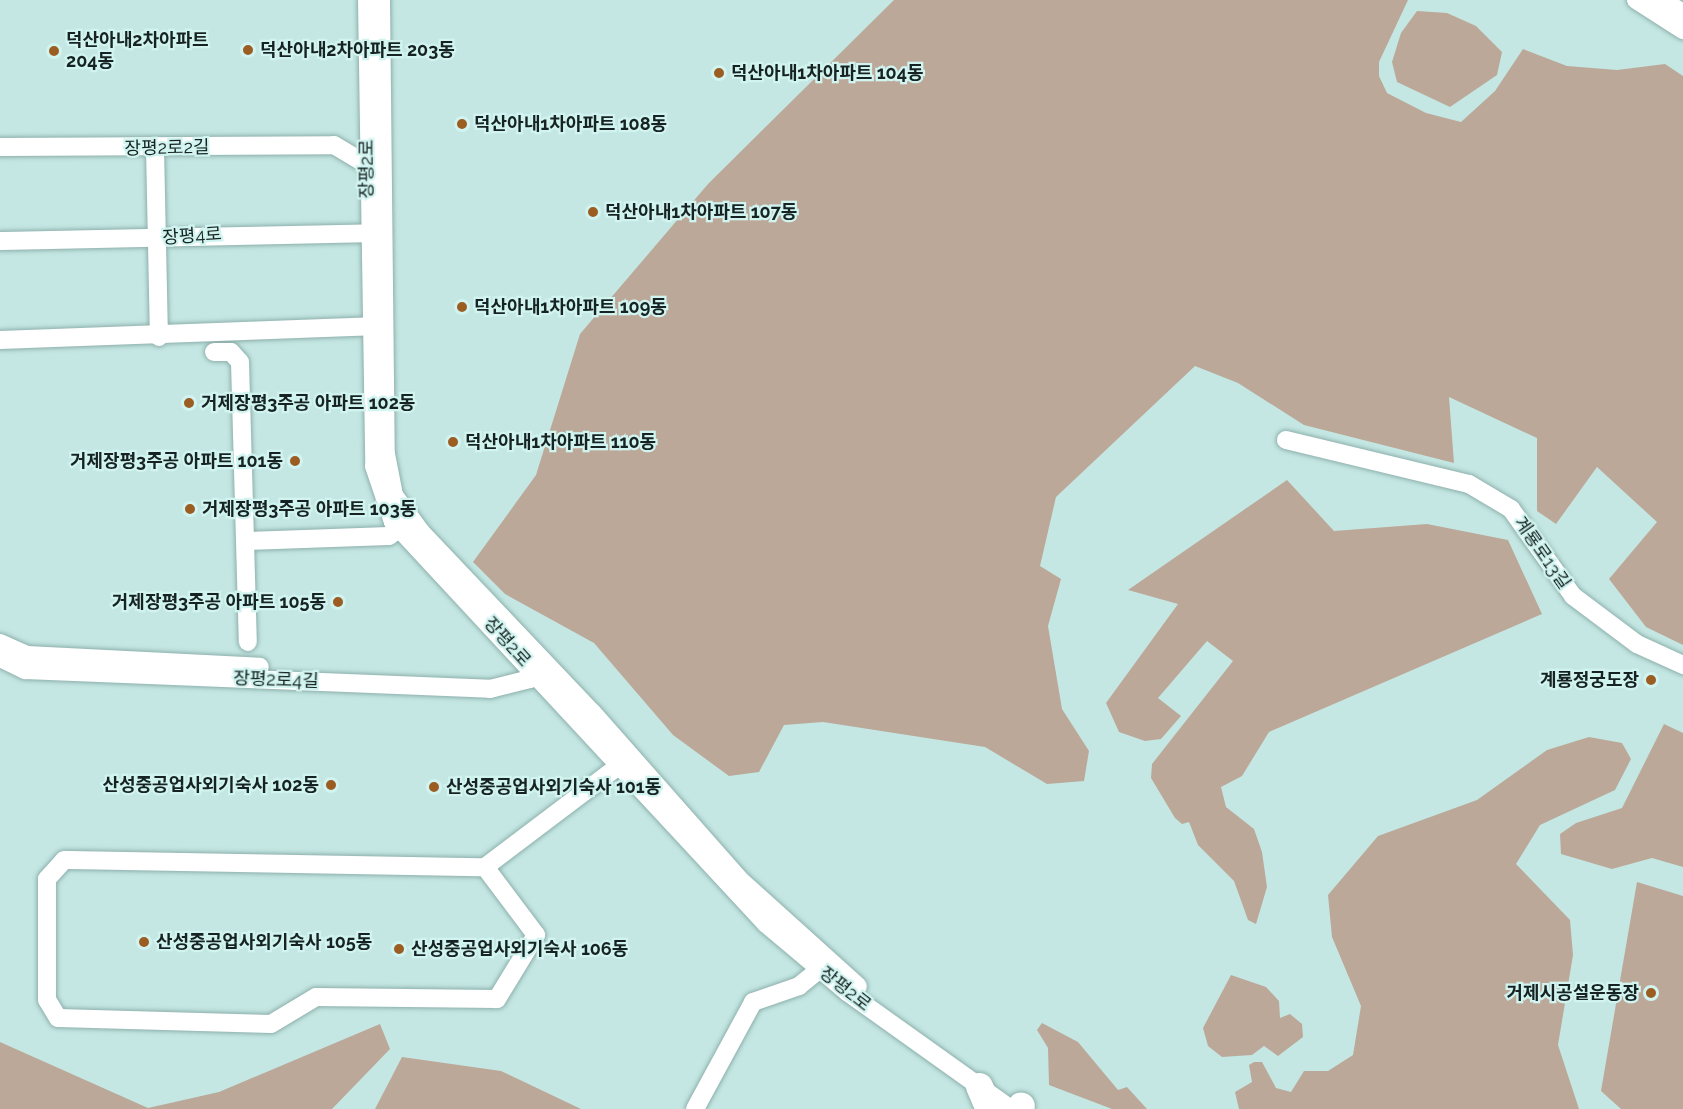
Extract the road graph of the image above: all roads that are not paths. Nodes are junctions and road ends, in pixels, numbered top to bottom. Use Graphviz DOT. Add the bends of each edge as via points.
graph roads {
  1 [pos="357,0"];
  2 [pos="367,0"];
  3 [pos="381,0"];
  4 [pos="388,0"];
  5 [pos="1636,0"];
  6 [pos="1662,0"];
  7 [pos="1683,13"];
  8 [pos="1683,30"];
  9 [pos="374,49"];
  10 [pos="367,123"];
  11 [pos="334,145"];
  12 [pos="0,147"];
  13 [pos="155,148"];
  14 [pos="367,165"];
  15 [pos="376,233"];
  16 [pos="155,239"];
  17 [pos="0,242"];
  18 [pos="376,326"];
  19 [pos="159,337"];
  20 [pos="0,340"];
  21 [pos="214,352"];
  22 [pos="1286,440"];
  23 [pos="405,524"];
  24 [pos="247,541"];
  25 [pos="248,642"];
  26 [pos="0,643"];
  27 [pos="0,658"];
  28 [pos="538,664"];
  29 [pos="1683,665"];
  30 [pos="624,761"];
  31 [pos="485,867"];
  32 [pos="825,965"];
  33 [pos="984,1098"];
  34 [pos="1020,1108"];
  35 [pos="694,1109"];
  1 -- 9 [label="street" via="358,39"];
  2 -- 9 [label="street, 장평2로"];
  3 -- 9 [label="street, 장평2로"];
  4 -- 9 [label="street" via="389,43"];
  5 -- 8 [label="street"];
  6 -- 7 [label="street"];
  9 -- 10 [label="street, 장평2로"];
  9 -- 15 [label="street, 장평2로"];
  10 -- 11 [label="street"];
  10 -- 14 [label="street, 장평2로"];
  11 -- 13 [label="street, 장평2로2길"];
  11 -- 14 [label="street"];
  12 -- 13 [label="street, 장평2로2길"];
  13 -- 16 [label="street"];
  14 -- 15 [label="street, 장평2로"];
  15 -- 16 [label="street, 장평4로" via="187,233"];
  15 -- 18 [label="street, 장평2로"];
  16 -- 17 [label="street, 장평4로"];
  16 -- 19 [label="street"];
  18 -- 19 [label="street"];
  18 -- 23 [label="street, 장평2로" via="376,486"];
  19 -- 20 [label="street"];
  21 -- 24 [label="street" via="231,352 240,362"];
  22 -- 29 [label="street, 계룡로13길" via="1469,484 1511,509 1573,596 1637,644"];
  23 -- 24 [label="street" via="389,536"];
  23 -- 28 [label="street, 장평2로"];
  24 -- 25 [label="street"];
  26 -- 28 [label="street, 장평2로4길" via="27,655 475,678 501,678"];
  27 -- 28 [label="street, 장평2로4길" via="25,670 490,689"];
  28 -- 30 [label="street, 장평2로"];
  30 -- 31 [label="street"];
  30 -- 32 [label="street, 장평2로"];
  31 -- 31 [label="street" via="64,860 46,879 46,1000 58,1018 272,1024 316,997 497,999 536,935"];
  32 -- 33 [label="street, 장평2로"];
  32 -- 34 [label="street, 장평2로"];
  32 -- 35 [label="street" via="799,986 753,1002"];
  33 -- 34 [label="street, 장평2로"];
}
